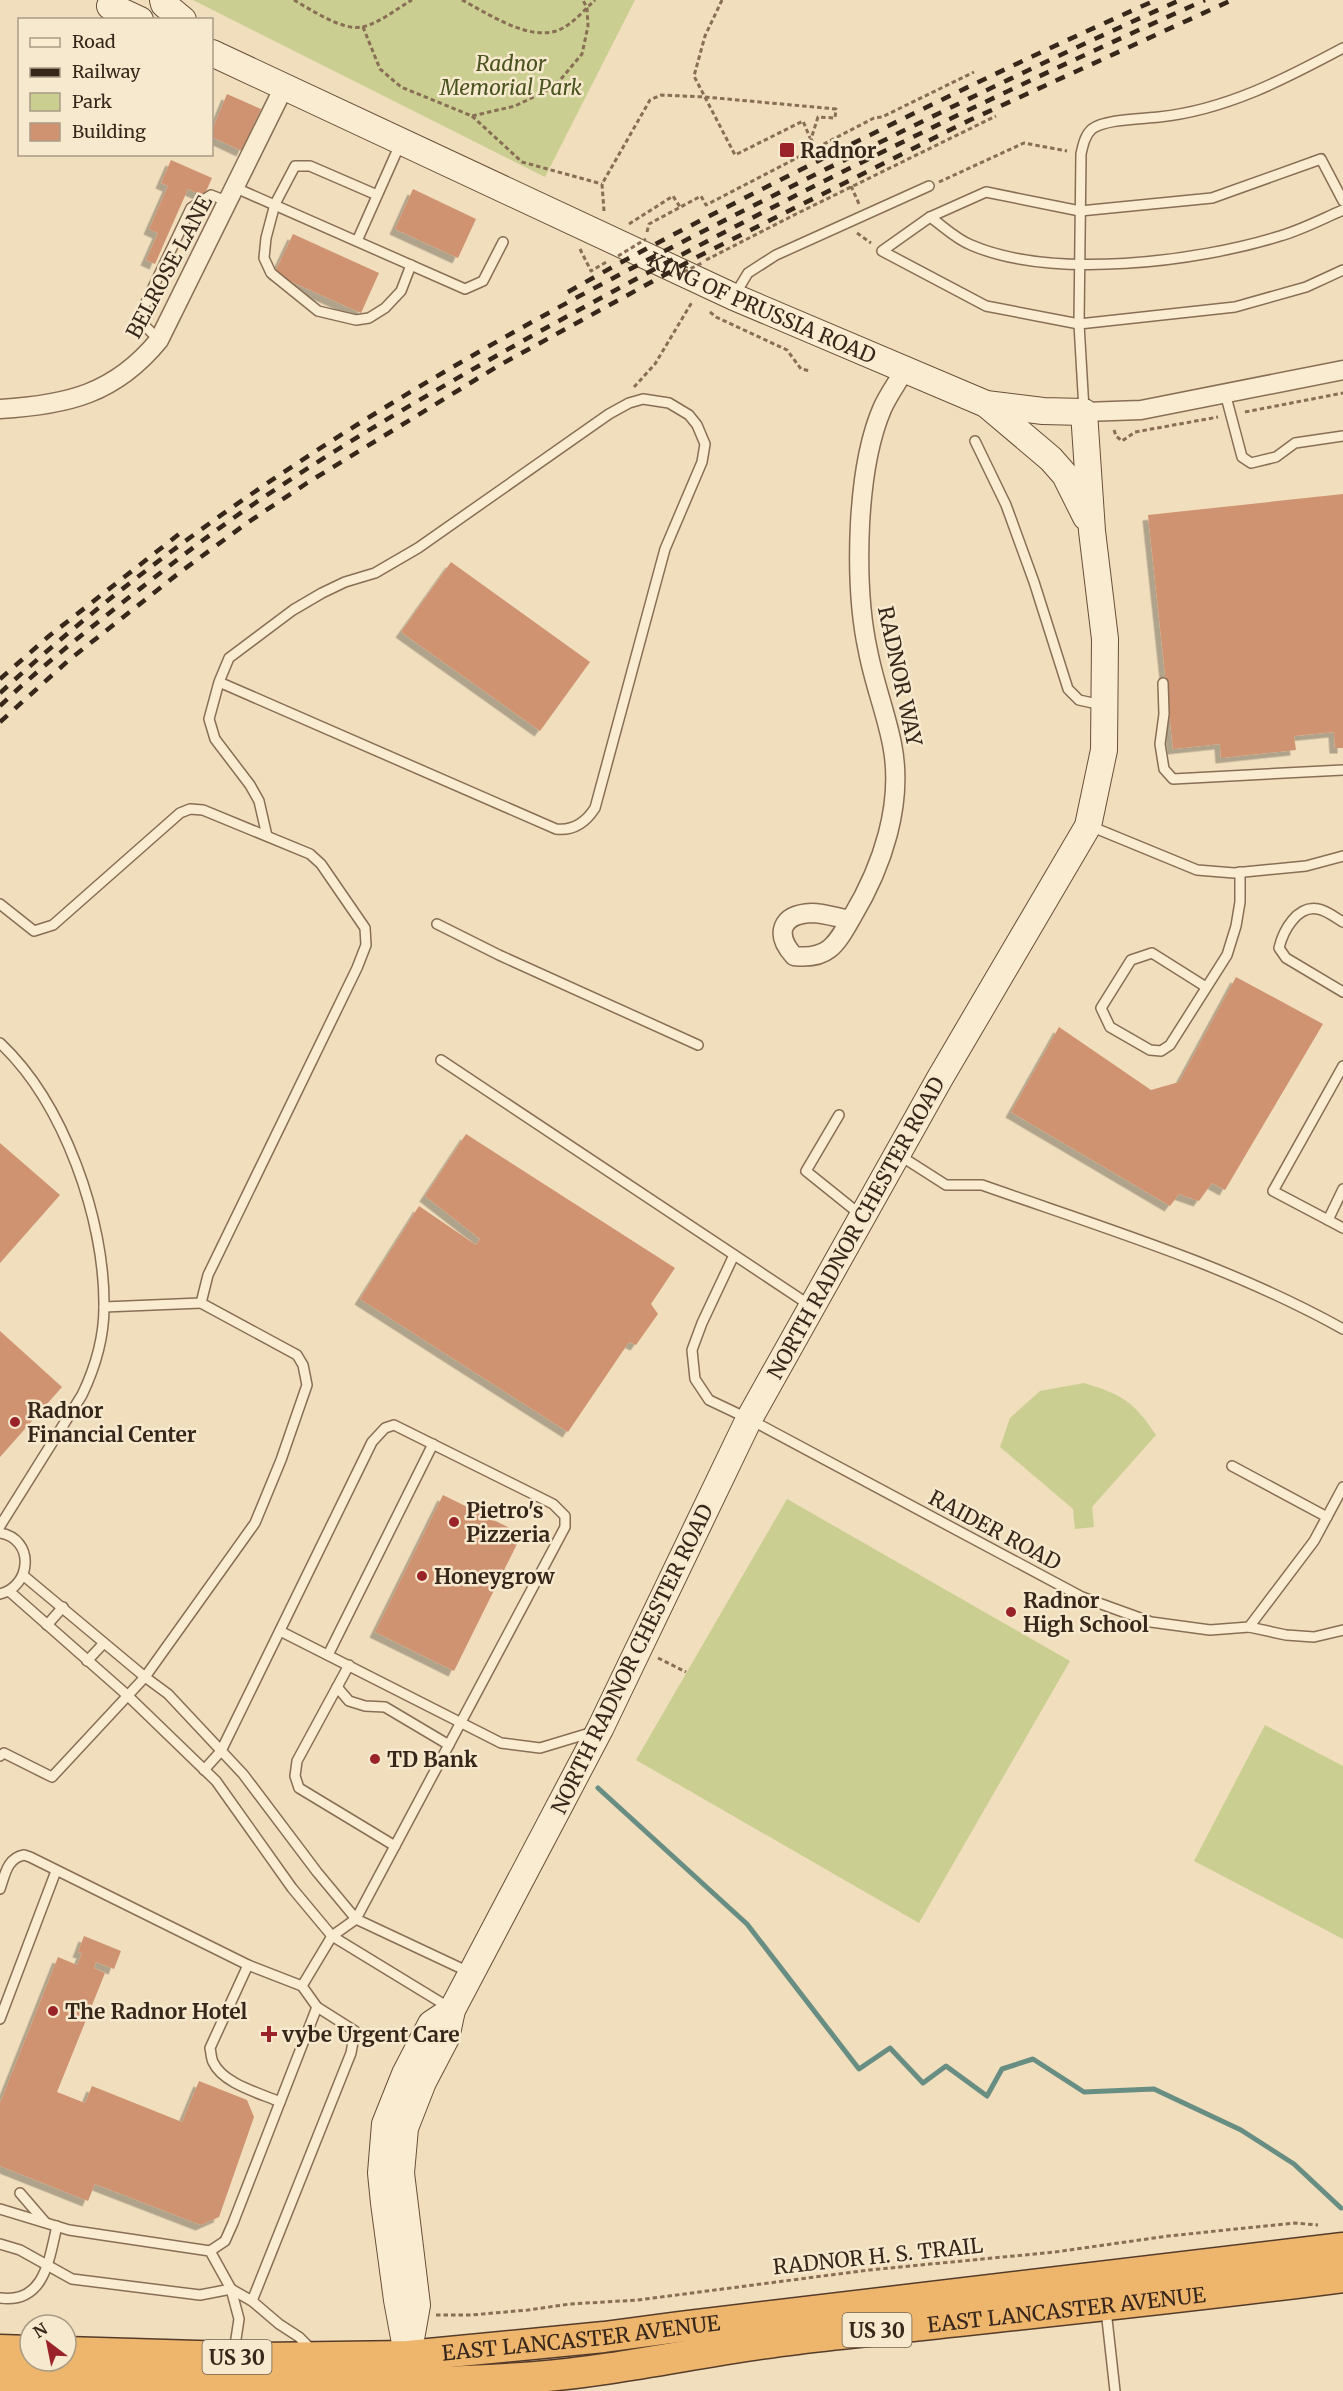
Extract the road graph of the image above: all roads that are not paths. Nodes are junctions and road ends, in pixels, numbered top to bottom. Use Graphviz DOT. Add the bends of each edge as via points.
graph roads {
  1 [pos="163,0"];
  2 [pos="112,3"];
  3 [pos="137,18"];
  4 [pos="181,18"];
  5 [pos="213,45"];
  6 [pos="1343,48"];
  7 [pos="222,58"];
  8 [pos="284,87"];
  9 [pos="401,141"];
  10 [pos="929,186"];
  11 [pos="233,195"];
  12 [pos="377,195"];
  13 [pos="1343,201"];
  14 [pos="275,204"];
  15 [pos="1343,210"];
  16 [pos="1080,212"];
  17 [pos="930,217"];
  18 [pos="357,241"];
  19 [pos="503,242"];
  20 [pos="411,265"];
  21 [pos="1080,266"];
  22 [pos="1343,270"];
  23 [pos="734,297"];
  24 [pos="1079,324"];
  25 [pos="159,340"];
  26 [pos="905,369"];
  27 [pos="1343,370"];
  28 [pos="1225,393"];
  29 [pos="986,404"];
  30 [pos="0,409"];
  31 [pos="1084,412"];
  32 [pos="1343,436"];
  33 [pos="975,441"];
  34 [pos="1092,531"];
  35 [pos="219,682"];
  36 [pos="1163,683"];
  37 [pos="1105,706"];
  38 [pos="1343,770"];
  39 [pos="1088,825"];
  40 [pos="267,836"];
  41 [pos="1343,856"];
  42 [pos="1240,872"];
  43 [pos="0,904"];
  44 [pos="850,920"];
  45 [pos="1343,922"];
  46 [pos="437,924"];
  47 [pos="1206,987"];
  48 [pos="1343,992"];
  49 [pos="0,1043"];
  50 [pos="698,1045"];
  51 [pos="441,1060"];
  52 [pos="1343,1066"];
  53 [pos="839,1115"];
  54 [pos="897,1154"];
  55 [pos="1343,1189"];
  56 [pos="862,1216"];
  57 [pos="1328,1220"];
  58 [pos="1343,1228"];
  59 [pos="734,1255"];
  60 [pos="201,1303"];
  61 [pos="811,1306"];
  62 [pos="104,1307"];
  63 [pos="1343,1329"];
  64 [pos="749,1419"];
  65 [pos="433,1444"];
  66 [pos="1232,1466"];
  67 [pos="1343,1487"];
  68 [pos="1327,1517"];
  69 [pos="0,1526"];
  70 [pos="0,1533"];
  71 [pos="24,1576"];
  72 [pos="4,1593"];
  73 [pos="63,1607"];
  74 [pos="47,1625"];
  75 [pos="1249,1628"];
  76 [pos="1343,1630"];
  77 [pos="280,1631"];
  78 [pos="104,1643"];
  79 [pos="328,1655"];
  80 [pos="87,1662"];
  81 [pos="349,1665"];
  82 [pos="145,1677"];
  83 [pos="337,1687"];
  84 [pos="127,1695"];
  85 [pos="461,1722"];
  86 [pos="600,1730"];
  87 [pos="450,1744"];
  88 [pos="221,1751"];
  89 [pos="0,1756"];
  90 [pos="204,1770"];
  91 [pos="395,1846"];
  92 [pos="56,1871"];
  93 [pos="0,1888"];
  94 [pos="356,1919"];
  95 [pos="332,1936"];
  96 [pos="248,1965"];
  97 [pos="473,1974"];
  98 [pos="302,1986"];
  99 [pos="316,2007"];
  100 [pos="452,2010"];
  101 [pos="0,2019"];
  102 [pos="280,2102"];
  103 [pos="20,2193"];
  104 [pos="0,2209"];
  105 [pos="47,2223"];
  106 [pos="57,2226"];
  107 [pos="1335,2237"];
  108 [pos="0,2244"];
  109 [pos="210,2251"];
  110 [pos="47,2266"];
  111 [pos="1343,2277"];
  112 [pos="231,2289"];
  113 [pos="0,2298"];
  114 [pos="252,2301"];
  115 [pos="1105,2305"];
  116 [pos="0,2350"];
  117 [pos="18,2351"];
  118 [pos="78,2352"];
  119 [pos="234,2357"];
  120 [pos="410,2376"];
  121 [pos="0,2377"];
  122 [pos="318,2377"];
  123 [pos="150,2386"];
  124 [pos="212,2387"];
  125 [pos="1115,2391"];
  1 -- 4 [label="main road"];
  2 -- 3 [label="main road"];
  5 -- 7 [label="main road, KING OF PRUSSIA ROAD"];
  6 -- 16 [label="lane" via="1234,100 1188,114 1107,123 1092,129 1081,154"];
  7 -- 8 [label="main road, KING OF PRUSSIA ROAD"];
  8 -- 9 [label="main road, KING OF PRUSSIA ROAD"];
  8 -- 11 [label="street, BELROSE LANE"];
  9 -- 12 [label="lane"];
  9 -- 23 [label="main road, KING OF PRUSSIA ROAD"];
  10 -- 23 [label="lane" via="776,255 748,273"];
  11 -- 14 [label="lane"];
  11 -- 25 [label="street, BELROSE LANE"];
  11 -- 25 [label="lane" via="211,195 191,208 138,319"];
  12 -- 14 [label="lane" via="310,166 295,166"];
  12 -- 18 [label="lane"];
  13 -- 16 [label="lane" via="1321,159 1212,198"];
  14 -- 18 [label="lane"];
  14 -- 20 [label="lane" via="264,258 271,273 318,311 356,320 369,318 401,291"];
  15 -- 21 [label="lane" via="1280,236 1232,248 1163,261"];
  16 -- 17 [label="lane" via="986,192"];
  16 -- 21 [label="lane"];
  17 -- 21 [label="lane" via="970,245 1010,257"];
  17 -- 24 [label="lane" via="882,251 986,306"];
  18 -- 20 [label="lane"];
  19 -- 20 [label="lane" via="483,280 465,289"];
  21 -- 24 [label="lane"];
  22 -- 24 [label="lane" via="1306,287 1236,307"];
  23 -- 26 [label="main road, KING OF PRUSSIA ROAD"];
  24 -- 31 [label="lane"];
  25 -- 30 [label="street, BELROSE LANE" via="145,358 83,397"];
  26 -- 29 [label="main road, KING OF PRUSSIA ROAD"];
  26 -- 44 [label="street, RADNOR WAY" via="882,408 866,460 860,524 865,635 892,745 894,797 881,859"];
  27 -- 28 [label="street, KING OF PRUSSIA ROAD"];
  28 -- 31 [label="street, KING OF PRUSSIA ROAD" via="1141,410"];
  28 -- 32 [label="lane" via="1242,457 1251,463 1276,457 1295,443"];
  29 -- 31 [label="main road, KING OF PRUSSIA ROAD"];
  29 -- 34 [label="main road" via="1065,475"];
  31 -- 34 [label="main road, NORTH RADNOR CHESTER ROAD"];
  33 -- 37 [label="lane" via="1006,505 1068,689 1079,700"];
  34 -- 37 [label="main road, NORTH RADNOR CHESTER ROAD" via="1105,639"];
  35 -- 35 [label="lane" via="229,658 294,610 345,582 375,573 418,548 609,414 638,400 658,400 681,408 697,425 705,444 702,462 665,549 595,808 575,827 556,830"];
  35 -- 40 [label="lane" via="209,719 215,739 260,801"];
  36 -- 38 [label="lane" via="1160,744 1164,769 1173,779"];
  37 -- 39 [label="main road, NORTH RADNOR CHESTER ROAD" via="1104,750"];
  39 -- 42 [label="lane" via="1197,870"];
  39 -- 54 [label="main road, NORTH RADNOR CHESTER ROAD"];
  40 -- 43 [label="lane" via="203,810 190,809 170,821 53,925 34,931"];
  40 -- 60 [label="lane" via="310,854 321,864 365,928 366,945 208,1275"];
  41 -- 42 [label="lane" via="1306,866"];
  42 -- 47 [label="lane" via="1236,926 1227,955"];
  45 -- 48 [label="lane" via="1320,909 1308,908 1299,912 1281,938 1279,948 1286,958"];
  46 -- 50 [label="lane"];
  47 -- 47 [label="lane" via="1170,1046 1161,1052 1150,1050 1110,1027 1101,1008 1131,960 1152,953"];
  49 -- 62 [label="lane" via="42,1098 71,1151 97,1237"];
  51 -- 59 [label="lane"];
  52 -- 57 [label="lane" via="1273,1191"];
  53 -- 56 [label="lane" via="806,1171"];
  54 -- 56 [label="main road, NORTH RADNOR CHESTER ROAD"];
  54 -- 63 [label="lane" via="946,1185 982,1185 1205,1265"];
  55 -- 57 [label="lane"];
  56 -- 61 [label="main road, NORTH RADNOR CHESTER ROAD"];
  57 -- 58 [label="lane"];
  59 -- 61 [label="lane"];
  59 -- 64 [label="lane, RAIDER ROAD" via="692,1350 695,1379 709,1400"];
  60 -- 62 [label="lane"];
  60 -- 82 [label="lane" via="297,1355 307,1385 255,1523"];
  61 -- 64 [label="main road, NORTH RADNOR CHESTER ROAD"];
  62 -- 69 [label="lane" via="101,1337 87,1386"];
  64 -- 75 [label="lane, RAIDER ROAD" via="1082,1597 1151,1622 1210,1630"];
  64 -- 86 [label="main road, NORTH RADNOR CHESTER ROAD"];
  65 -- 77 [label="lane" via="394,1425 385,1428 372,1442"];
  65 -- 79 [label="lane"];
  65 -- 85 [label="lane" via="553,1504 565,1516 565,1527"];
  66 -- 68 [label="lane"];
  67 -- 68 [label="lane"];
  68 -- 75 [label="lane" via="1314,1541"];
  70 -- 71 [label="lane" via="22,1547 26,1557"];
  71 -- 72 [label="lane"];
  71 -- 73 [label="lane"];
  72 -- 74 [label="lane"];
  73 -- 74 [label="lane"];
  73 -- 78 [label="lane"];
  74 -- 80 [label="lane"];
  75 -- 76 [label="lane, RAIDER ROAD" via="1314,1637"];
  77 -- 79 [label="lane"];
  77 -- 88 [label="lane"];
  78 -- 80 [label="lane"];
  78 -- 82 [label="lane"];
  79 -- 81 [label="lane"];
  80 -- 84 [label="lane"];
  81 -- 83 [label="lane"];
  81 -- 85 [label="lane"];
  82 -- 84 [label="lane"];
  82 -- 88 [label="lane" via="168,1694"];
  83 -- 87 [label="lane" via="349,1701 385,1707"];
  83 -- 91 [label="lane" via="297,1761 295,1776 299,1788"];
  84 -- 89 [label="lane" via="52,1777 4,1753"];
  84 -- 90 [label="lane"];
  85 -- 86 [label="lane" via="501,1743 521,1747 565,1743"];
  85 -- 87 [label="lane"];
  86 -- 97 [label="main road, NORTH RADNOR CHESTER ROAD"];
  87 -- 91 [label="lane"];
  88 -- 90 [label="lane"];
  88 -- 94 [label="lane"];
  90 -- 95 [label="lane"];
  91 -- 94 [label="lane"];
  92 -- 93 [label="lane" via="30,1857 18,1856 9,1863"];
  92 -- 96 [label="lane"];
  92 -- 101 [label="lane"];
  94 -- 95 [label="lane"];
  94 -- 97 [label="lane"];
  95 -- 98 [label="lane"];
  95 -- 100 [label="lane"];
  96 -- 98 [label="lane"];
  96 -- 102 [label="lane" via="210,2048 213,2062 220,2073 235,2082"];
  97 -- 100 [label="main road, NORTH RADNOR CHESTER ROAD"];
  98 -- 99 [label="lane"];
  99 -- 102 [label="lane"];
  99 -- 114 [label="lane" via="355,2031 351,2053"];
  100 -- 120 [label="main road, NORTH RADNOR CHESTER ROAD" via="446,2038 405,2128 401,2173 417,2305"];
  100 -- 120 [label="main road, NORTH RADNOR CHESTER ROAD" via="430,2024 385,2124 381,2173"];
  102 -- 109 [label="lane" via="225,2241"];
  103 -- 105 [label="lane"];
  104 -- 105 [label="lane"];
  105 -- 106 [label="lane"];
  106 -- 109 [label="lane"];
  106 -- 110 [label="lane"];
  107 -- 120 [label="highway, EAST LANCASTER AVENUE / US 30" via="604,2337"];
  108 -- 110 [label="lane" via="20,2250"];
  109 -- 112 [label="lane"];
  110 -- 112 [label="lane" via="72,2278 132,2287 200,2295"];
  110 -- 113 [label="lane" via="39,2284 28,2294"];
  111 -- 115 [label="highway, EAST LANCASTER AVENUE / US 30"];
  112 -- 114 [label="lane"];
  112 -- 119 [label="lane" via="239,2319"];
  114 -- 122 [label="lane" via="299,2337"];
  115 -- 120 [label="highway, EAST LANCASTER AVENUE / US 30" via="792,2339 537,2377"];
  115 -- 125 [label="lane"];
  116 -- 117 [label="highway"];
  118 -- 119 [label="highway, EAST LANCASTER AVENUE / US 30"];
  119 -- 122 [label="highway, EAST LANCASTER AVENUE / US 30"];
  120 -- 122 [label="highway, EAST LANCASTER AVENUE / US 30"];
  121 -- 123 [label="highway, EAST LANCASTER AVENUE / US 30"];
  122 -- 124 [label="highway, EAST LANCASTER AVENUE / US 30"];
  123 -- 124 [label="highway, EAST LANCASTER AVENUE / US 30"];
}
